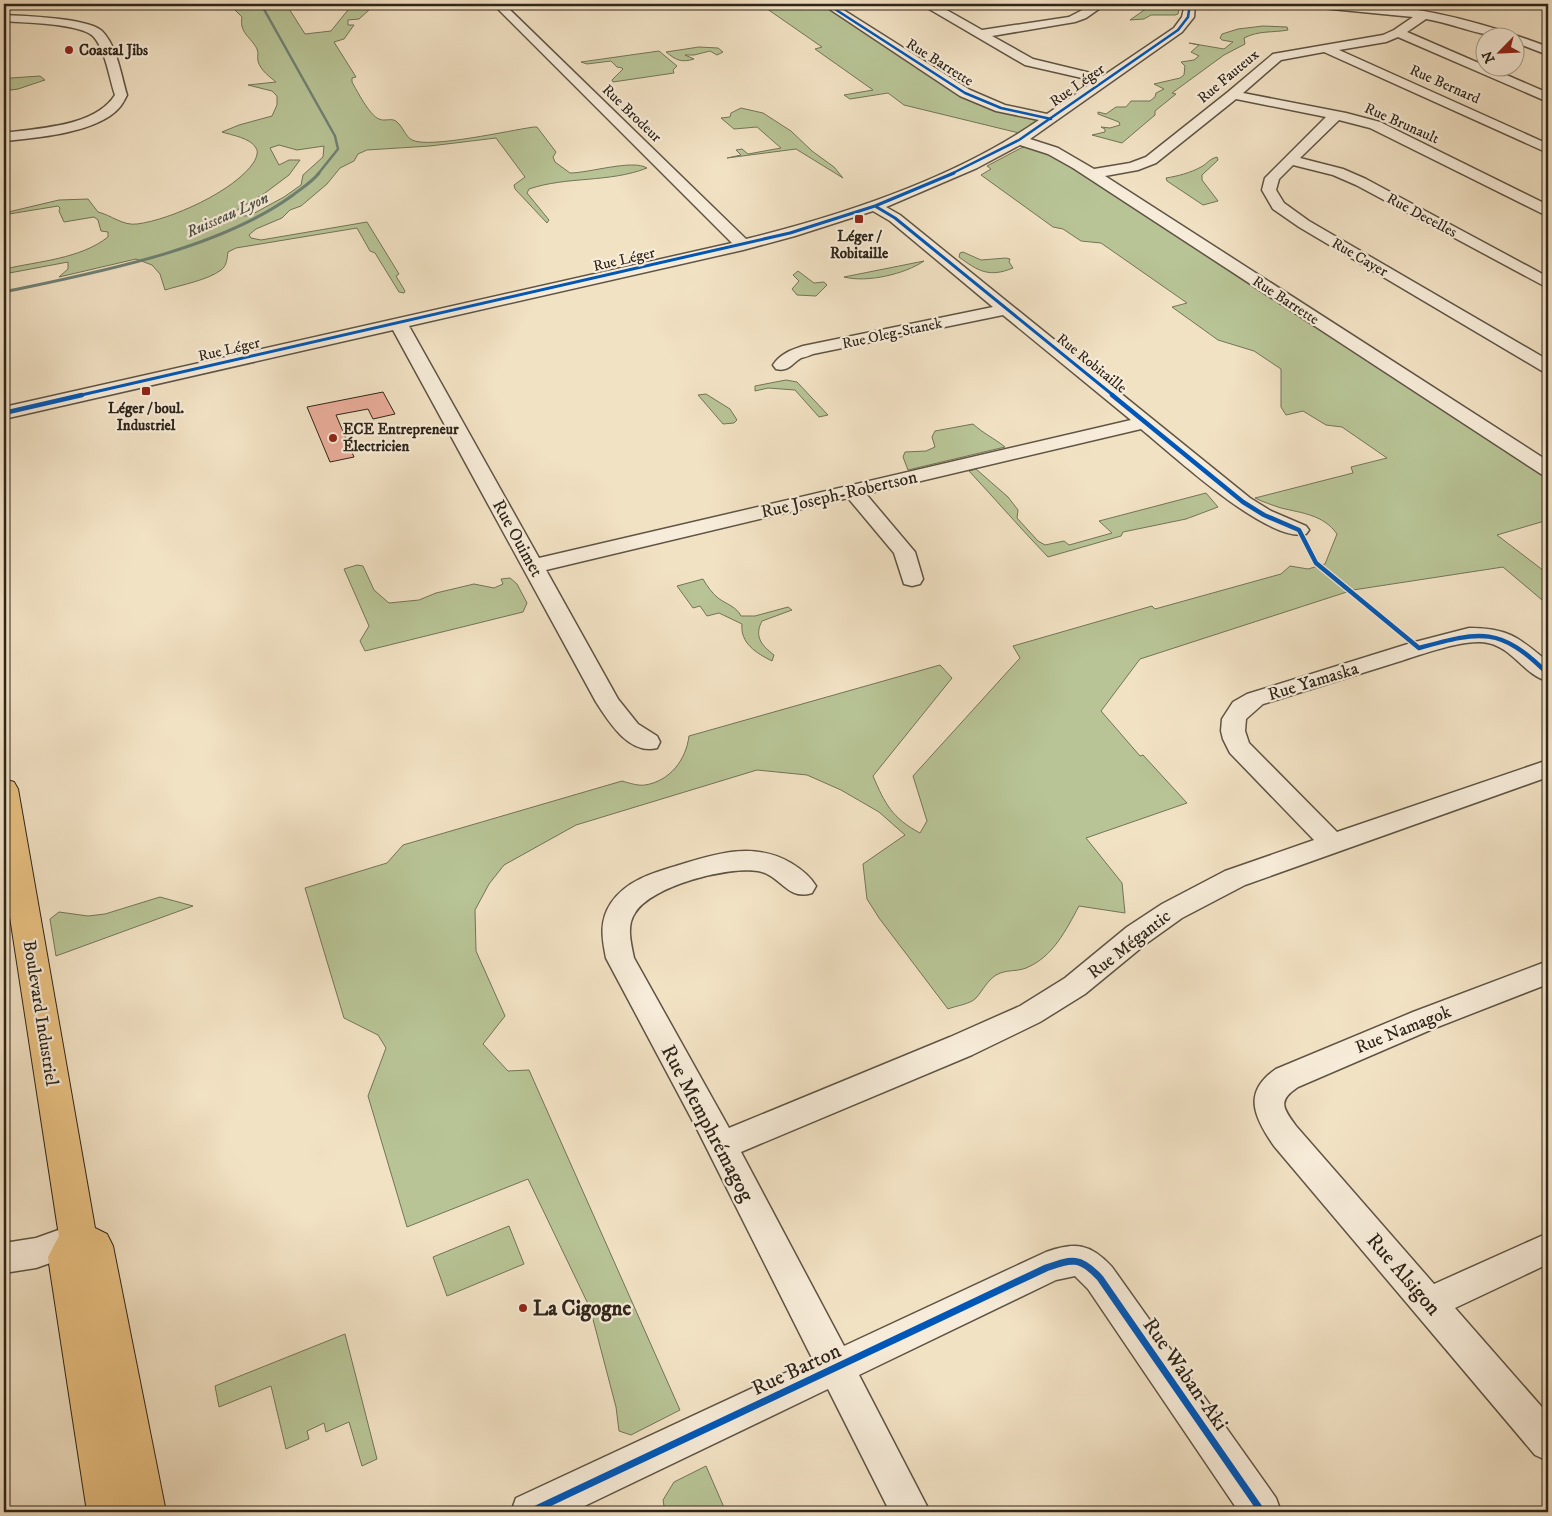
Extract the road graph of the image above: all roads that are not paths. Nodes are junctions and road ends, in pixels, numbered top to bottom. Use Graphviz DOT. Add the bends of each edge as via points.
graph roads {
  1 [pos="498,4"];
  2 [pos="827,4"];
  3 [pos="1101,4"];
  4 [pos="1190,4"];
  5 [pos="1310,4"];
  6 [pos="931,5"];
  7 [pos="949,5"];
  8 [pos="1424,15"];
  9 [pos="4,18"];
  10 [pos="1480,28"];
  11 [pos="1398,33"];
  12 [pos="979,34"];
  13 [pos="1524,42"];
  14 [pos="1327,49"];
  15 [pos="1548,51"];
  16 [pos="1105,80"];
  17 [pos="1233,95"];
  18 [pos="1548,98"];
  19 [pos="1336,115"];
  20 [pos="1051,119"];
  21 [pos="4,137"];
  22 [pos="1019,140"];
  23 [pos="1548,149"];
  24 [pos="1290,160"];
  25 [pos="1091,174"];
  26 [pos="875,206"];
  27 [pos="1548,211"];
  28 [pos="744,245"];
  29 [pos="1548,283"];
  30 [pos="1006,309"];
  31 [pos="399,324"];
  32 [pos="782,365"];
  33 [pos="1548,367"];
  34 [pos="4,413"];
  35 [pos="1145,422"];
  36 [pos="1548,470"];
  37 [pos="853,491"];
  38 [pos="1299,530"];
  39 [pos="534,566"];
  40 [pos="912,579"];
  41 [pos="1548,674"];
  42 [pos="648,742"];
  43 [pos="1548,768"];
  44 [pos="4,789"];
  45 [pos="1332,843"];
  46 [pos="802,886"];
  47 [pos="1548,972"];
  48 [pos="1269,1100"];
  49 [pos="721,1146"];
  50 [pos="78,1238"];
  51 [pos="1548,1248"];
  52 [pos="4,1258"];
  53 [pos="1078,1259"];
  54 [pos="1429,1303"];
  55 [pos="836,1369"];
  56 [pos="1548,1442"];
  57 [pos="108,1512"];
  58 [pos="145,1512"];
  59 [pos="530,1512"];
  60 [pos="911,1512"];
  61 [pos="1262,1512"];
  1 -- 28 [label="street, Rue Brodeur"];
  2 -- 20 [label="street, Rue Barrette" via="965,93 1001,108"];
  3 -- 12 [label="street" via="1071,20"];
  4 -- 16 [label="street, Rue Léger" via="1188,17 1178,30"];
  5 -- 8 [label="street"];
  6 -- 7 [label="street"];
  6 -- 12 [label="street"];
  8 -- 10 [label="street"];
  8 -- 11 [label="street, Rue Fauteux"];
  9 -- 21 [label="street" via="70,24 97,33 106,47 121,95 110,109 88,120"];
  11 -- 14 [label="street, Rue Fauteux"];
  11 -- 18 [label="street"];
  12 -- 16 [label="street" via="1029,62"];
  13 -- 15 [label="street"];
  14 -- 17 [label="street, Rue Fauteux" via="1277,57"];
  14 -- 23 [label="street, Rue Bernard"];
  16 -- 20 [label="street, Rue Léger"];
  17 -- 19 [label="street, Rue Brunault"];
  17 -- 25 [label="street, Rue Fauteux" via="1152,160 1133,167"];
  19 -- 24 [label="street, Rue Cayer"];
  19 -- 27 [label="street, Rue Brunault" via="1375,125"];
  20 -- 22 [label="street, Rue Léger"];
  22 -- 25 [label="street, Rue Barrette" via="1053,150"];
  22 -- 26 [label="street, Rue Léger" via="965,168"];
  24 -- 29 [label="street, Rue Decelles" via="1338,172 1361,182"];
  24 -- 33 [label="street, Rue Cayer" via="1272,178 1269,190 1284,212"];
  25 -- 36 [label="street, Rue Barrette"];
  26 -- 28 [label="street, Rue Léger"];
  26 -- 30 [label="street, Rue Robitaille" via="895,218"];
  28 -- 31 [label="street, Rue Léger"];
  30 -- 32 [label="street, Rue Oleg-Stanek" via="809,350 794,355"];
  30 -- 35 [label="street, Rue Robitaille"];
  31 -- 34 [label="street, Rue Léger"];
  31 -- 39 [label="street, Rue Ouimet"];
  35 -- 37 [label="street, Rue Joseph-Robertson"];
  35 -- 38 [label="street, Rue Robitaille" via="1243,502"];
  37 -- 39 [label="street, Rue Joseph-Robertson"];
  37 -- 40 [label="street" via="904,552"];
  39 -- 42 [label="street, Rue Ouimet" via="619,719"];
  41 -- 45 [label="street, Rue Yamaska" via="1510,642 1493,636 1469,635 1255,698 1243,705 1232,724 1233,737 1239,747"];
  43 -- 45 [label="street, Rue Mégantic"];
  44 -- 50 [label="main road, Boulevard Industriel"];
  45 -- 49 [label="street, Rue Mégantic" via="1235,878 1190,900 1138,935 1055,1000 999,1029"];
  46 -- 49 [label="street, Rue Memphrémagog" via="794,877 769,864 740,859 725,861 649,885 619,914 615,942 620,958"];
  47 -- 48 [label="street, Rue Namagok" via="1287,1078 1274,1088"];
  48 -- 54 [label="street, Rue Alsigon" via="1272,1117 1285,1136"];
  49 -- 55 [label="street, Rue Memphrémagog"];
  50 -- 52 [label="street" via="36,1253"];
  50 -- 57 [label="main road" via="67,1257"];
  50 -- 58 [label="main road" via="94,1246"];
  51 -- 54 [label="street"];
  53 -- 55 [label="street, Rue Barton" via="1046,1268"];
  53 -- 61 [label="street, Rue Waban-Aki" via="1100,1278"];
  54 -- 56 [label="street, Rue Alsigon"];
  55 -- 59 [label="street, Rue Barton"];
  55 -- 60 [label="street, Rue Memphrémagog"];
}
